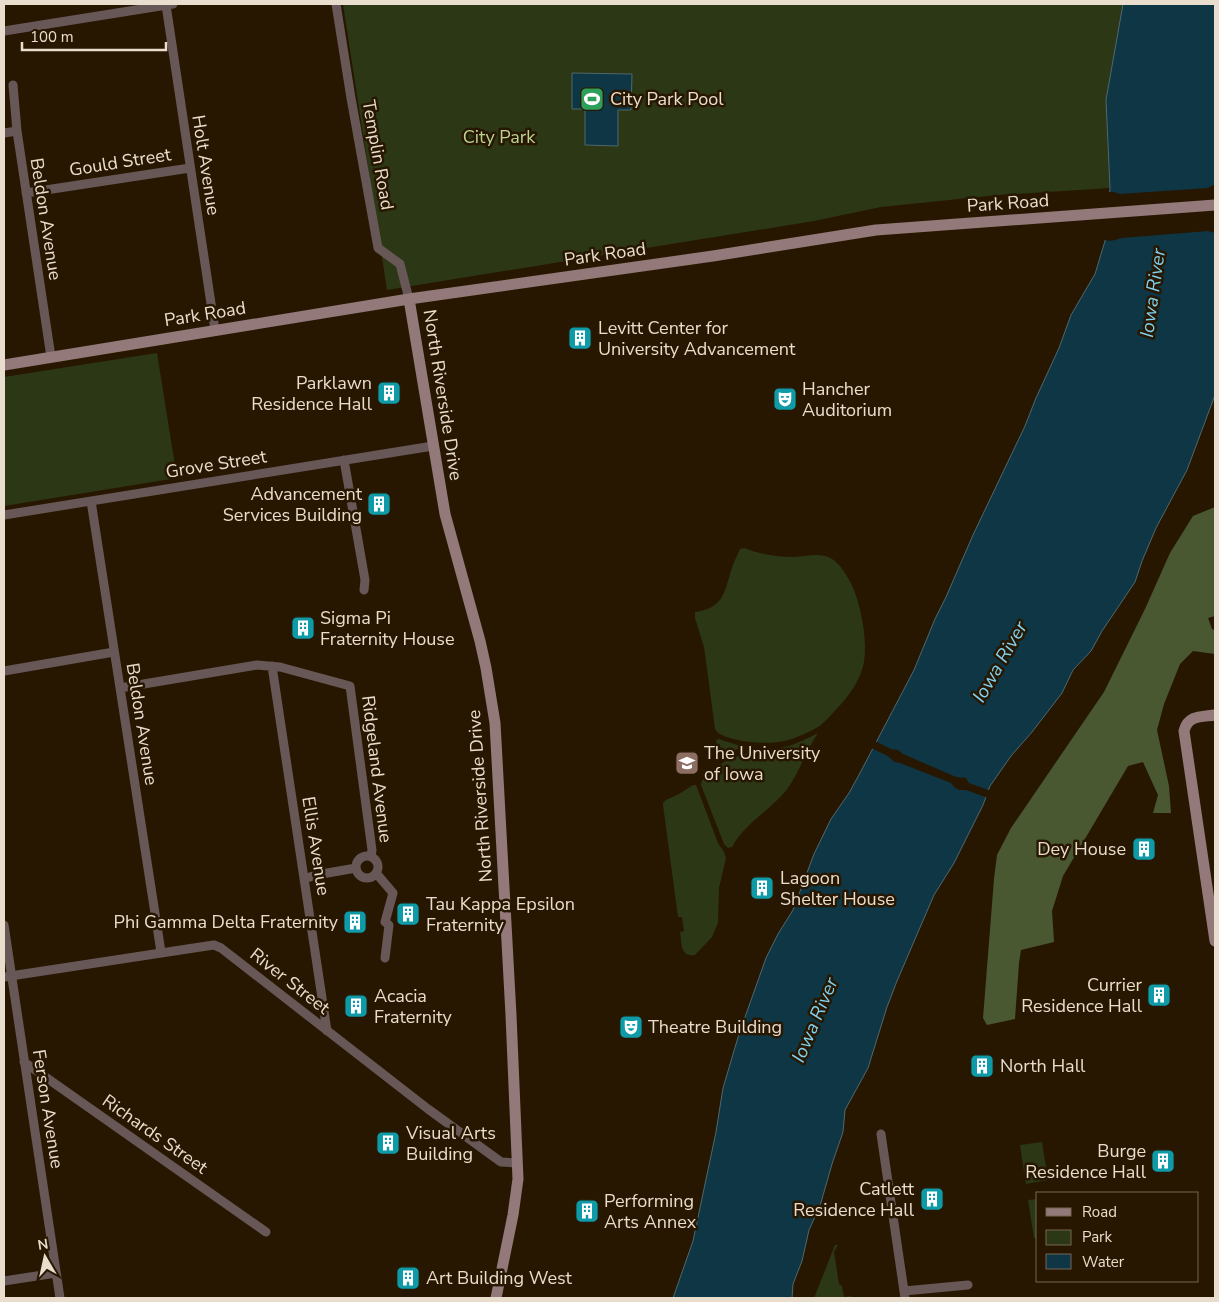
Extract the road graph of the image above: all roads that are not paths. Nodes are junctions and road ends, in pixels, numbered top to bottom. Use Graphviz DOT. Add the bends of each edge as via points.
graph roads {
  1 [pos="336,4"];
  2 [pos="170,5"];
  3 [pos="4,31"];
  4 [pos="13,85"];
  5 [pos="17,130"];
  6 [pos="4,133"];
  7 [pos="190,168"];
  8 [pos="26,193"];
  9 [pos="1215,205"];
  10 [pos="409,299"];
  11 [pos="215,330"];
  12 [pos="51,357"];
  13 [pos="4,365"];
  14 [pos="433,446"];
  15 [pos="344,460"];
  16 [pos="91,501"];
  17 [pos="4,515"];
  18 [pos="364,590"];
  19 [pos="114,652"];
  20 [pos="272,666"];
  21 [pos="4,671"];
  22 [pos="120,688"];
  23 [pos="1215,715"];
  24 [pos="371,856"];
  25 [pos="356,868"];
  26 [pos="376,873"];
  27 [pos="304,879"];
  28 [pos="1212,891"];
  29 [pos="4,925"];
  30 [pos="1215,941"];
  31 [pos="161,952"];
  32 [pos="385,958"];
  33 [pos="8,976"];
  34 [pos="327,1031"];
  35 [pos="24,1062"];
  36 [pos="881,1134"];
  37 [pos="518,1163"];
  38 [pos="266,1232"];
  39 [pos="56,1272"];
  40 [pos="4,1281"];
  41 [pos="968,1285"];
  42 [pos="904,1295"];
  43 [pos="60,1298"];
  44 [pos="496,1298"];
  1 -- 10 [label="street, Templin Road" via="378,248 400,264"];
  2 -- 3 [label="street"];
  2 -- 7 [label="street, Holt Avenue"];
  4 -- 5 [label="street, Beldon Avenue"];
  5 -- 6 [label="street"];
  5 -- 8 [label="street, Beldon Avenue"];
  7 -- 8 [label="street, Gould Street"];
  7 -- 11 [label="street, Holt Avenue"];
  8 -- 12 [label="street, Beldon Avenue"];
  9 -- 10 [label="street, Park Road" via="876,230"];
  10 -- 11 [label="street, Park Road"];
  10 -- 14 [label="street, North Riverside Drive"];
  11 -- 12 [label="street, Park Road"];
  12 -- 13 [label="street, Park Road"];
  14 -- 15 [label="street, Grove Street"];
  14 -- 37 [label="street, North Riverside Drive" via="445,514 480,641 495,723"];
  15 -- 16 [label="street, Grove Street"];
  15 -- 18 [label="street" via="365,580"];
  16 -- 17 [label="street, Grove Street"];
  16 -- 19 [label="street, Beldon Avenue"];
  19 -- 21 [label="street"];
  19 -- 22 [label="street, Beldon Avenue"];
  20 -- 22 [label="street" via="257,665"];
  20 -- 24 [label="street, Ridgeland Avenue" via="350,686"];
  20 -- 27 [label="street, Ellis Avenue"];
  22 -- 31 [label="street, Beldon Avenue"];
  23 -- 28 [label="street" via="1189,721 1184,731"];
  24 -- 25 [label="street, Ridgeland Avenue" via="360,858"];
  24 -- 26 [label="street, Ridgeland Avenue" via="378,864"];
  25 -- 26 [label="street" via="365,878"];
  25 -- 27 [label="street"];
  26 -- 32 [label="street, Ridgeland Avenue" via="393,893 386,922"];
  27 -- 34 [label="street, Ellis Avenue"];
  28 -- 30 [label="street"];
  29 -- 33 [label="street, Ferson Avenue"];
  31 -- 33 [label="street, River Street"];
  31 -- 34 [label="street, River Street" via="207,946 221,948"];
  33 -- 35 [label="street, Ferson Avenue"];
  34 -- 37 [label="street, River Street" via="501,1162"];
  35 -- 38 [label="street, Richards Street"];
  35 -- 39 [label="street, Ferson Avenue"];
  36 -- 42 [label="street"];
  37 -- 44 [label="street, North Riverside Drive" via="513,1215"];
  39 -- 40 [label="street"];
  39 -- 43 [label="street, Ferson Avenue"];
  41 -- 42 [label="street"];
}
